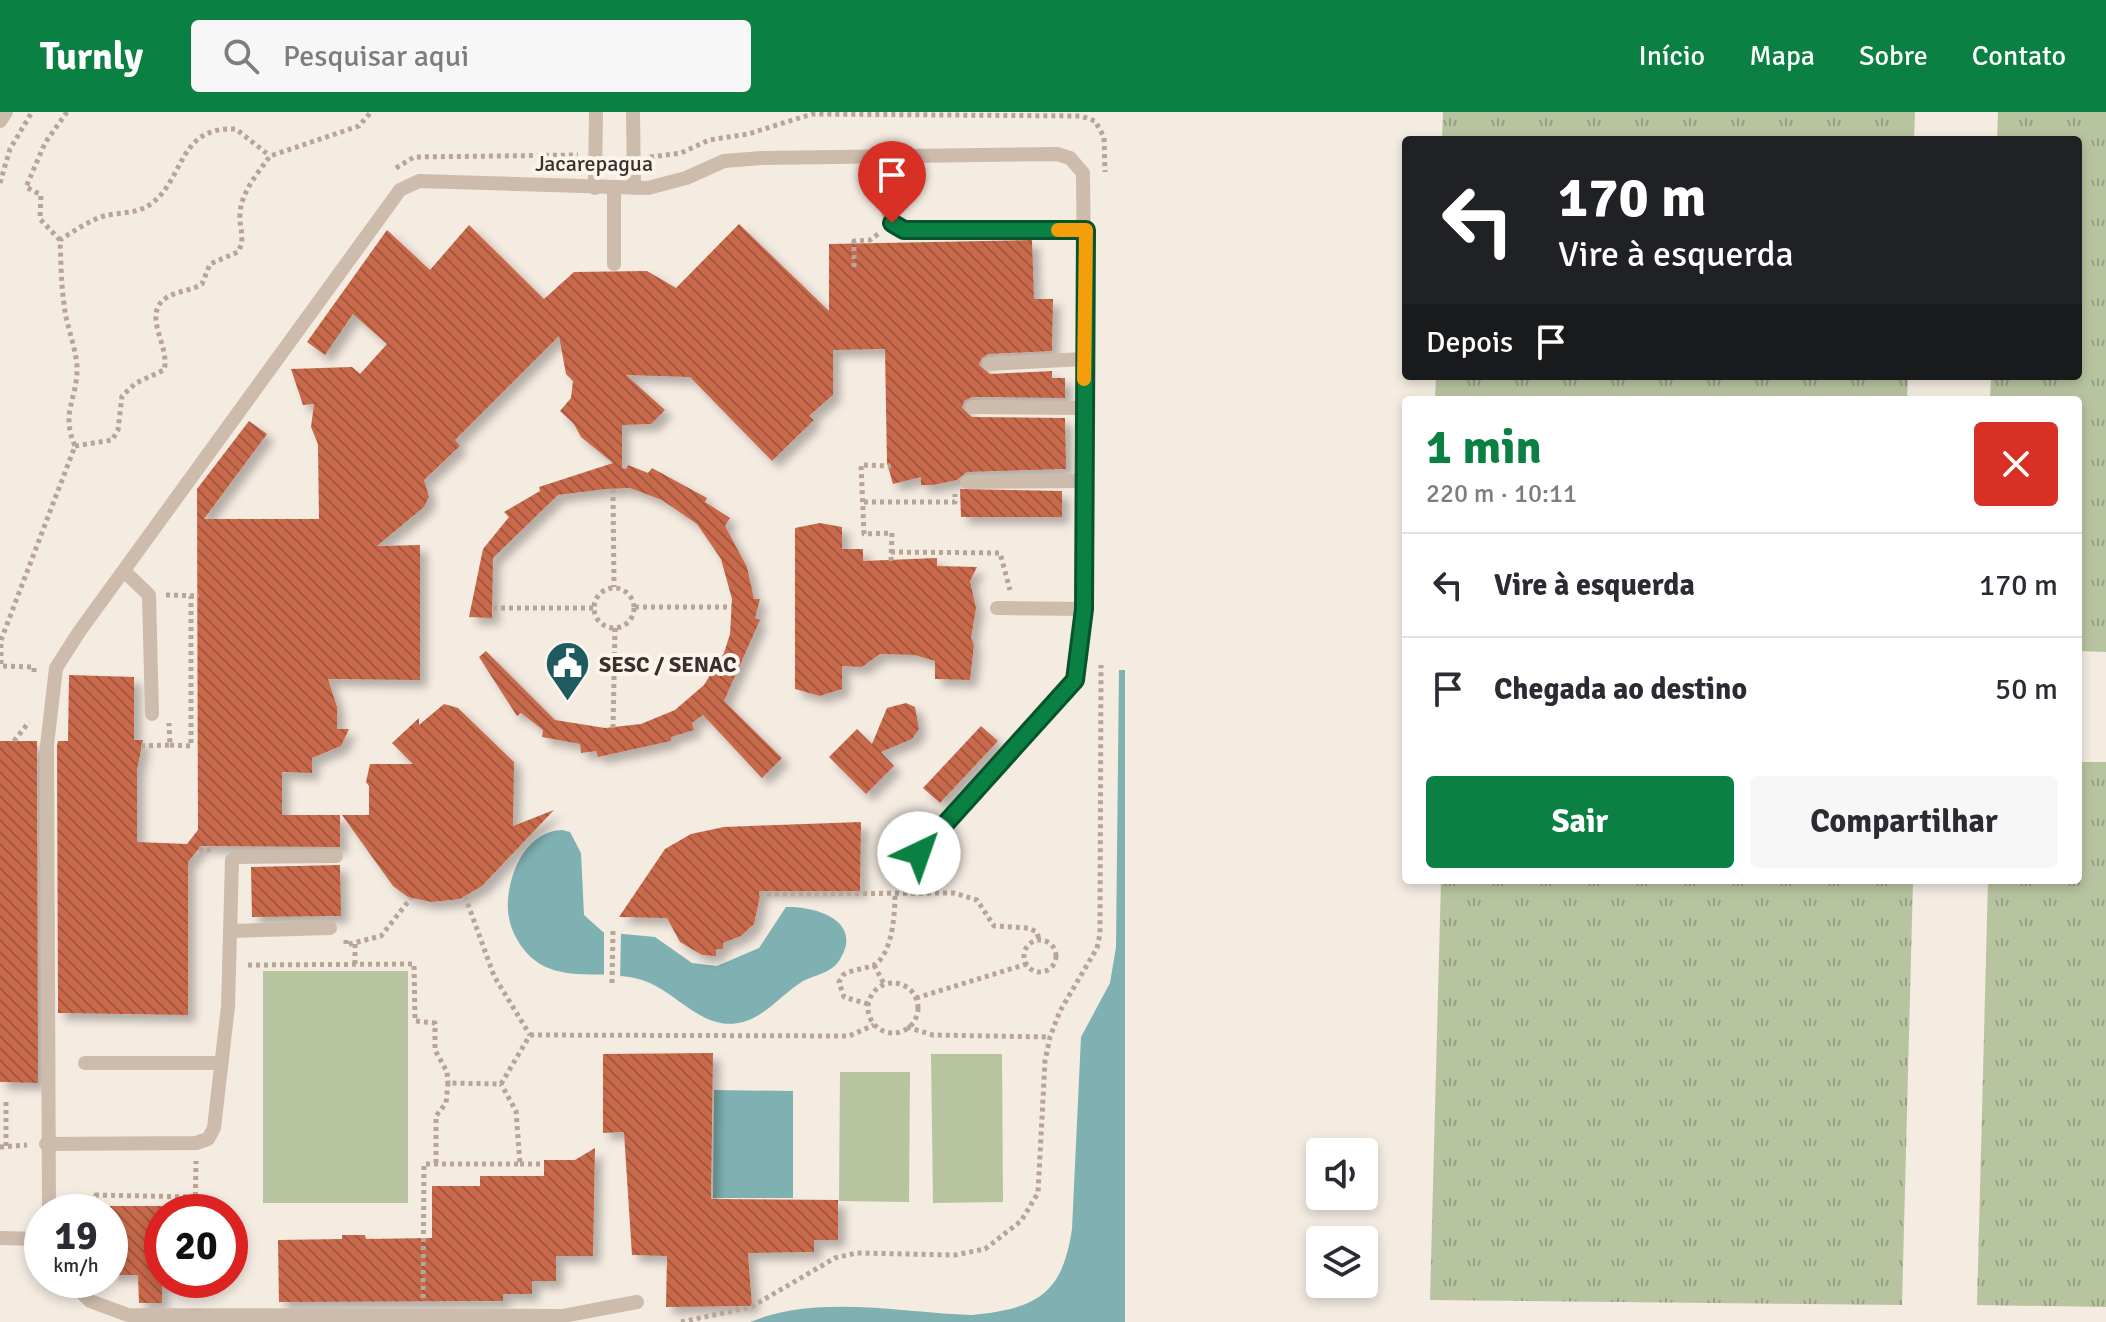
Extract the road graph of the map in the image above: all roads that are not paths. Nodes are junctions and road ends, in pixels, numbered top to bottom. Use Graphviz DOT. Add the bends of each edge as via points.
graph roads {
  1 [pos="6,112"];
  2 [pos="596,112"];
  3 [pos="633,112"];
  4 [pos="0,121"];
  5 [pos="887,155"];
  6 [pos="595,188"];
  7 [pos="614,188"];
  8 [pos="634,188"];
  9 [pos="1086,230"];
  10 [pos="614,264"];
  11 [pos="1084,359"];
  12 [pos="989,364"];
  13 [pos="972,407"];
  14 [pos="1083,408"];
  15 [pos="1086,481"];
  16 [pos="967,482"];
  17 [pos="124,571"];
  18 [pos="1004,608"];
  19 [pos="1084,609"];
  20 [pos="152,714"];
  21 [pos="919,853"];
  22 [pos="336,856"];
  23 [pos="330,928"];
  24 [pos="230,931"];
  25 [pos="85,1063"];
  26 [pos="221,1063"];
  27 [pos="46,1144"];
  28 [pos="48,1194"];
  29 [pos="0,1238"];
  30 [pos="24,1239"];
  31 [pos="87,1298"];
  32 [pos="637,1302"];
  33 [pos="207,1318"];
  1 -- 4 [label="lane"];
  2 -- 6 [label="lane"];
  3 -- 8 [label="lane"];
  5 -- 8 [label="lane, Jacarepagua" via="724,161 666,184"];
  5 -- 9 [label="lane, Jacarepagua" via="1070,158 1083,173"];
  5 -- 9 [label="lane" via="884,199 892,223 904,230"];
  6 -- 7 [label="lane, Jacarepagua"];
  6 -- 17 [label="lane, Jacarepagua" via="419,181 400,190"];
  7 -- 8 [label="lane, Jacarepagua"];
  7 -- 10 [label="lane"];
  9 -- 11 [label="lane"];
  11 -- 12 [label="lane"];
  11 -- 14 [label="lane"];
  13 -- 14 [label="lane"];
  14 -- 15 [label="lane"];
  15 -- 16 [label="lane"];
  15 -- 19 [label="lane"];
  17 -- 20 [label="lane" via="149,595"];
  17 -- 27 [label="lane, Jacarepagua" via="56,668 51,693"];
  18 -- 19 [label="lane"];
  19 -- 21 [label="lane" via="1075,680"];
  22 -- 24 [label="lane" via="236,857 231,867"];
  23 -- 24 [label="lane"];
  24 -- 26 [label="lane"];
  25 -- 26 [label="lane"];
  26 -- 27 [label="lane" via="214,1128 208,1139"];
  27 -- 28 [label="lane, Jacarepagua"];
  29 -- 30 [label="lane"];
  31 -- 33 [label="lane" via="128,1315"];
  32 -- 33 [label="lane" via="563,1316"];
}
